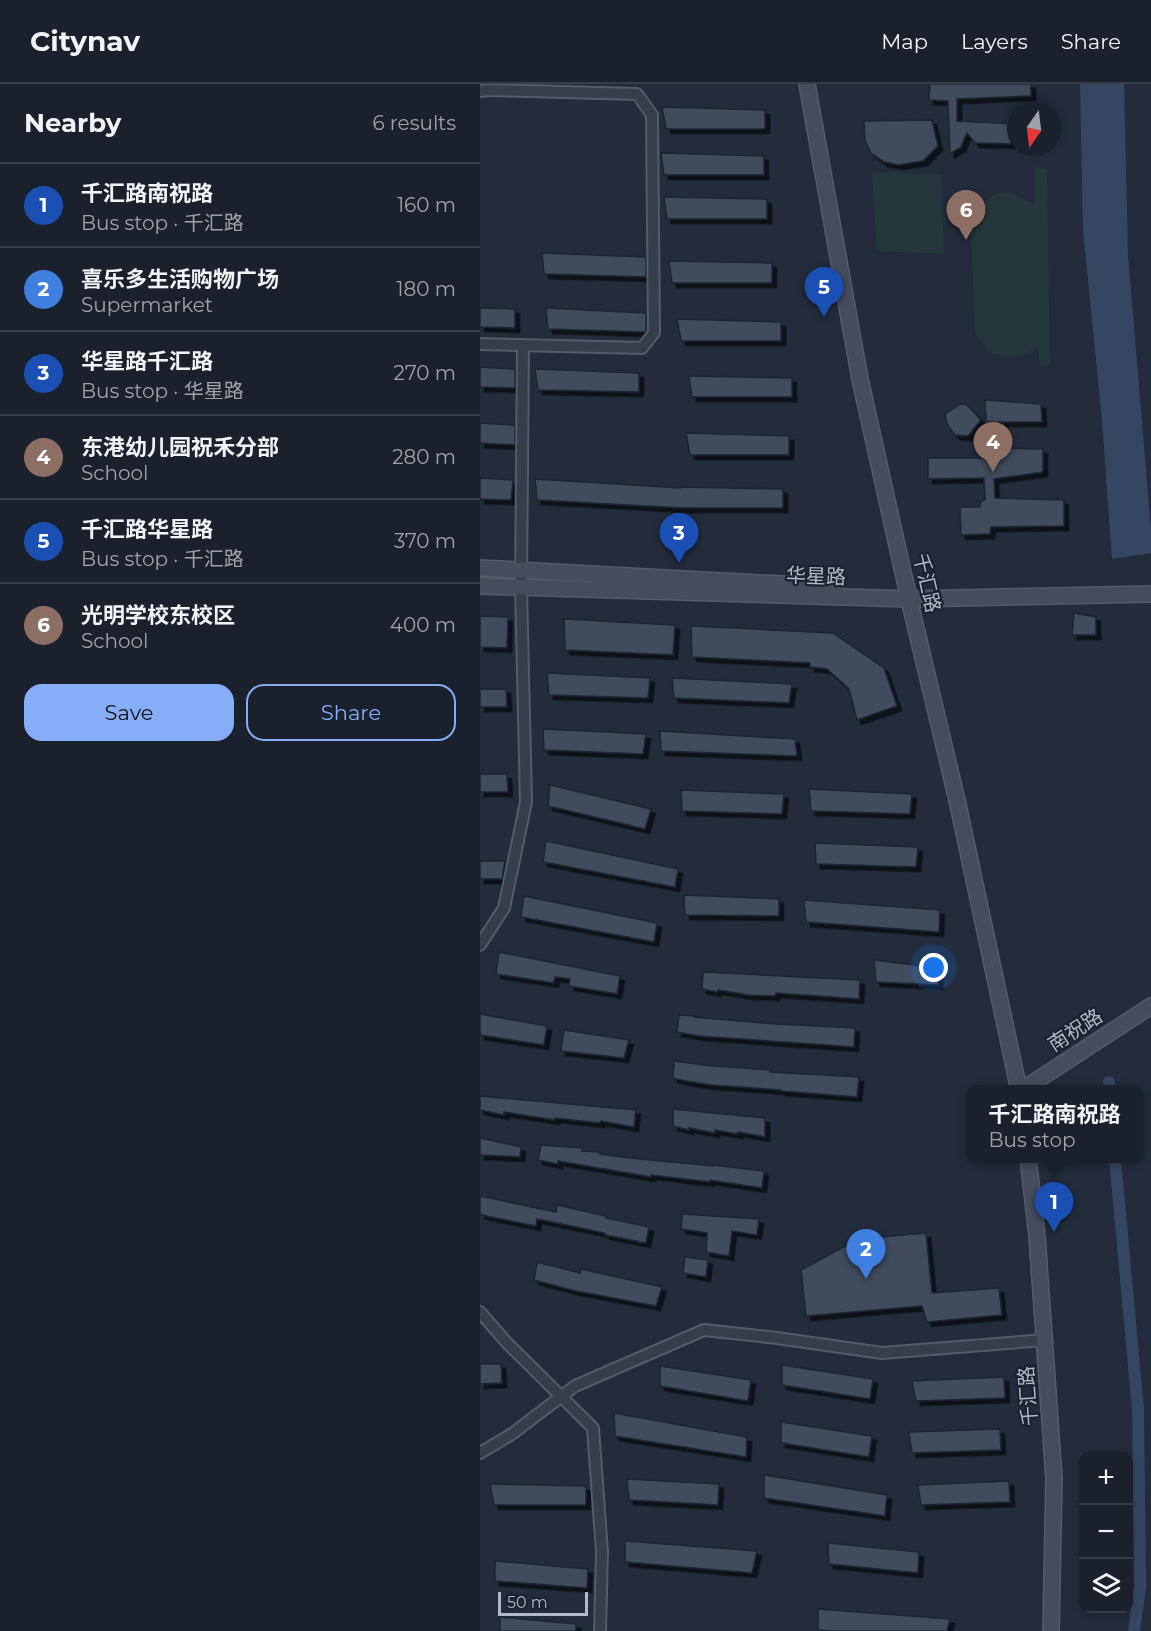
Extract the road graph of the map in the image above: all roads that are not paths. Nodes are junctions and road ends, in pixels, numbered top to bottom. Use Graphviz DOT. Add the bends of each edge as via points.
graph roads {
  1 [pos="807,84"];
  2 [pos="480,91"];
  3 [pos="480,344"];
  4 [pos="523,345"];
  5 [pos="480,568"];
  6 [pos="521,571"];
  7 [pos="480,586"];
  8 [pos="521,588"];
  9 [pos="1151,594"];
  10 [pos="909,599"];
  11 [pos="480,945"];
  12 [pos="1151,1006"];
  13 [pos="1020,1085"];
  14 [pos="1027,1085"];
  15 [pos="1029,1163"];
  16 [pos="480,1312"];
  17 [pos="1045,1340"];
  18 [pos="561,1397"];
  19 [pos="480,1453"];
  20 [pos="600,1631"];
  21 [pos="1051,1631"];
  1 -- 10 [label="street, 千汇路" via="860,379"];
  2 -- 4 [label="street" via="637,94 652,115 654,333 642,348"];
  3 -- 4 [label="street"];
  4 -- 6 [label="street"];
  5 -- 6 [label="street"];
  6 -- 8 [label="street"];
  6 -- 10 [label="street" via="870,589"];
  7 -- 8 [label="street, 华星路"];
  8 -- 10 [label="street, 华星路"];
  8 -- 11 [label="street" via="526,802 504,908"];
  9 -- 10 [label="street, 华星路"];
  10 -- 13 [label="street, 千汇路"];
  12 -- 14 [label="street, 南祝路"];
  15 -- 17 [label="street, 千汇路"];
  16 -- 18 [label="street"];
  17 -- 18 [label="street" via="882,1353 704,1330 575,1386"];
  17 -- 21 [label="street, 千汇路" via="1054,1478"];
  18 -- 19 [label="street"];
  18 -- 20 [label="street" via="593,1428 602,1552"];
}
